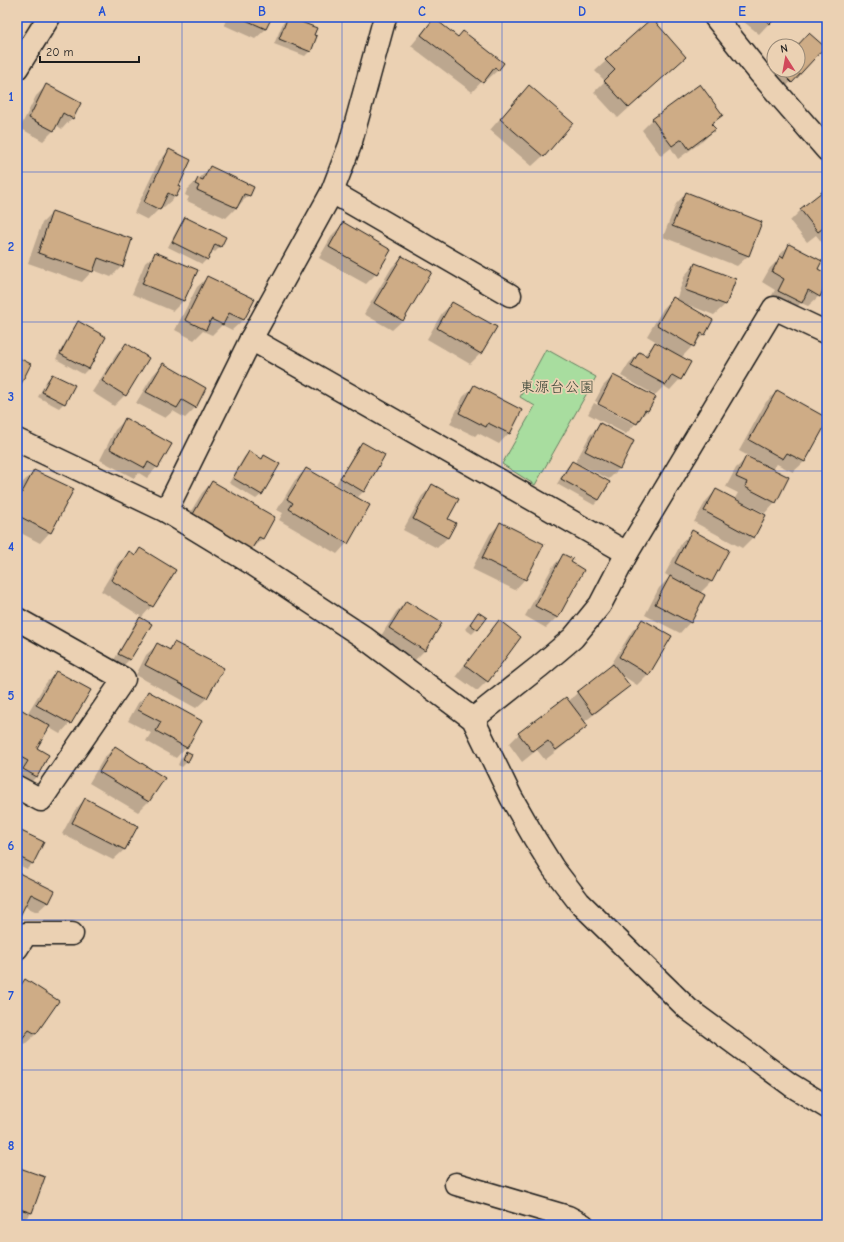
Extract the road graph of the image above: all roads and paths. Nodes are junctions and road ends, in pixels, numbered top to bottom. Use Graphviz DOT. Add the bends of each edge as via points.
graph roads {
  1 [pos="49,17"];
  2 [pos="385,17"];
  3 [pos="715,17"];
  4 [pos="17,68"];
  5 [pos="827,150"];
  6 [pos="332,192"];
  7 [pos="510,295"];
  8 [pos="827,333"];
  9 [pos="252,340"];
  10 [pos="17,440"];
  11 [pos="166,511"];
  12 [pos="627,553"];
  13 [pos="17,619"];
  14 [pos="473,719"];
  15 [pos="17,787"];
  16 [pos="72,934"];
  17 [pos="17,948"];
  18 [pos="827,1107"];
  19 [pos="456,1184"];
  20 [pos="583,1225"];
  1 -- 4 [label="street"];
  2 -- 6 [label="street" via="350,145"];
  3 -- 5 [label="street"];
  6 -- 7 [label="street"];
  6 -- 9 [label="street"];
  8 -- 12 [label="street" via="774,308"];
  9 -- 11 [label="street"];
  9 -- 12 [label="street"];
  10 -- 11 [label="street"];
  11 -- 14 [label="street" via="253,564 362,636"];
  12 -- 14 [label="street" via="600,605 573,638"];
  13 -- 15 [label="street" via="124,679 41,800"];
  14 -- 18 [label="street" via="534,839 579,902 688,1009 791,1085"];
  16 -- 17 [label="street" via="26,934"];
  19 -- 20 [label="street" via="568,1217"];
}
